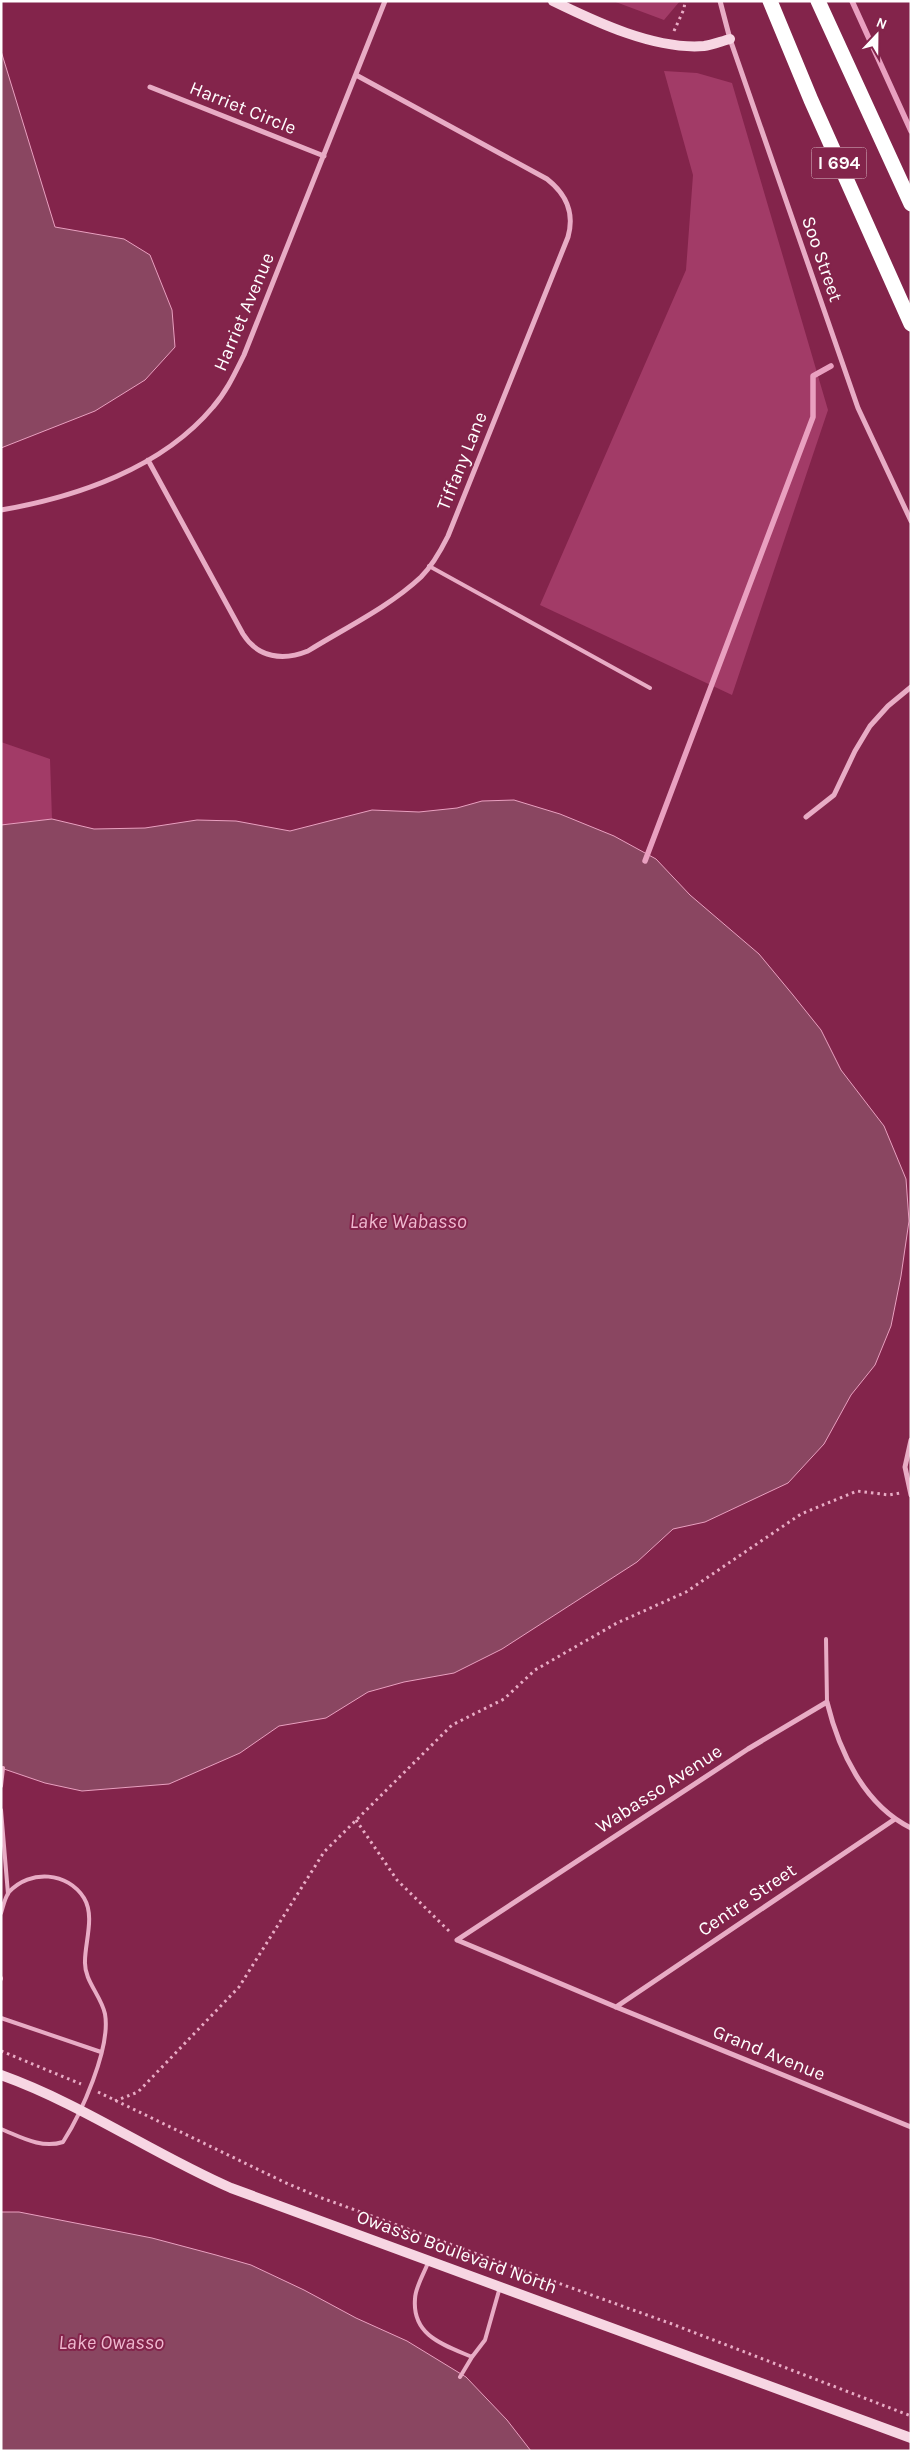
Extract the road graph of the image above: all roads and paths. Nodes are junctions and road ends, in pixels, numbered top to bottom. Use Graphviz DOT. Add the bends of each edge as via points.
graph roads {
  1 [pos="385,1"];
  2 [pos="553,1"];
  3 [pos="685,1"];
  4 [pos="720,1"];
  5 [pos="770,1"];
  6 [pos="818,1"];
  7 [pos="730,39"];
  8 [pos="668,45"];
  9 [pos="356,75"];
  10 [pos="150,87"];
  11 [pos="324,156"];
  12 [pos="911,204"];
  13 [pos="911,324"];
  14 [pos="148,460"];
  15 [pos="1,510"];
  16 [pos="911,521"];
  17 [pos="429,566"];
  18 [pos="911,687"];
  19 [pos="650,688"];
  20 [pos="806,817"];
  21 [pos="911,1440"];
  22 [pos="910,1493"];
  23 [pos="826,1639"];
  24 [pos="828,1702"];
  25 [pos="3,1768"];
  26 [pos="1,1786"];
  27 [pos="1,1810"];
  28 [pos="896,1818"];
  29 [pos="356,1820"];
  30 [pos="911,1828"];
  31 [pos="8,1894"];
  32 [pos="1,1913"];
  33 [pos="458,1940"];
  34 [pos="616,2007"];
  35 [pos="1,2018"];
  36 [pos="1,2051"];
  37 [pos="101,2052"];
  38 [pos="1,2075"];
  39 [pos="90,2088"];
  40 [pos="114,2101"];
  41 [pos="81,2109"];
  42 [pos="911,2127"];
  43 [pos="1,2128"];
  44 [pos="429,2260"];
  45 [pos="500,2286"];
  46 [pos="472,2357"];
  47 [pos="460,2378"];
  48 [pos="911,2416"];
  49 [pos="911,2438"];
  1 -- 9 [label="street, Harriet Avenue"];
  2 -- 8 [label="street" via="596,22"];
  3 -- 8 [label="path"];
  4 -- 7 [label="street, Soo Street"];
  5 -- 13 [label="highway, I 694"];
  6 -- 12 [label="highway, I 694"];
  7 -- 8 [label="street" via="704,46"];
  7 -- 16 [label="street, Soo Street" via="858,408"];
  9 -- 11 [label="street, Harriet Avenue"];
  9 -- 17 [label="street, Tiffany Lane" via="547,179 567,200 571,214 568,237 448,536"];
  10 -- 11 [label="street, Harriet Circle"];
  11 -- 14 [label="street, Harriet Avenue" via="231,381 194,427 172,446"];
  14 -- 15 [label="street, Harriet Avenue" via="69,494"];
  14 -- 17 [label="street, Tiffany Lane" via="242,634 254,648 266,654 281,658 308,651 398,595 422,576"];
  17 -- 19 [label="lane"];
  18 -- 20 [label="street" via="870,726 834,795"];
  21 -- 22 [label="street" via="905,1467"];
  22 -- 29 [label="path" via="889,1496 857,1491 801,1514 686,1592 617,1623 535,1670 504,1699 452,1725"];
  23 -- 24 [label="lane"];
  24 -- 28 [label="street" via="832,1722 850,1765 878,1804"];
  24 -- 33 [label="street, Wabasso Avenue" via="748,1749"];
  25 -- 26 [label="lane"];
  27 -- 31 [label="lane"];
  28 -- 30 [label="street"];
  28 -- 34 [label="street, Centre Street"];
  29 -- 33 [label="path" via="397,1880"];
  29 -- 40 [label="path" via="324,1852 239,1987 138,2092"];
  31 -- 32 [label="lane"];
  31 -- 37 [label="lane" via="28,1879 46,1875 75,1887 85,1900 88,1916 86,1975 105,2014"];
  33 -- 34 [label="street, Grand Avenue"];
  34 -- 42 [label="street, Grand Avenue"];
  35 -- 37 [label="lane"];
  36 -- 39 [label="path"];
  37 -- 39 [label="lane"];
  38 -- 41 [label="street, Owasso Boulevard North"];
  39 -- 40 [label="path"];
  39 -- 41 [label="lane"];
  40 -- 48 [label="path" via="319,2196 672,2324"];
  41 -- 43 [label="lane" via="63,2142 53,2145 40,2144"];
  41 -- 44 [label="street, Owasso Boulevard North" via="204,2176"];
  44 -- 45 [label="street, Owasso Boulevard North"];
  44 -- 46 [label="lane" via="414,2298 416,2321 434,2341"];
  45 -- 46 [label="lane" via="485,2340"];
  45 -- 49 [label="street, Owasso Boulevard North"];
  46 -- 47 [label="lane"];
}
